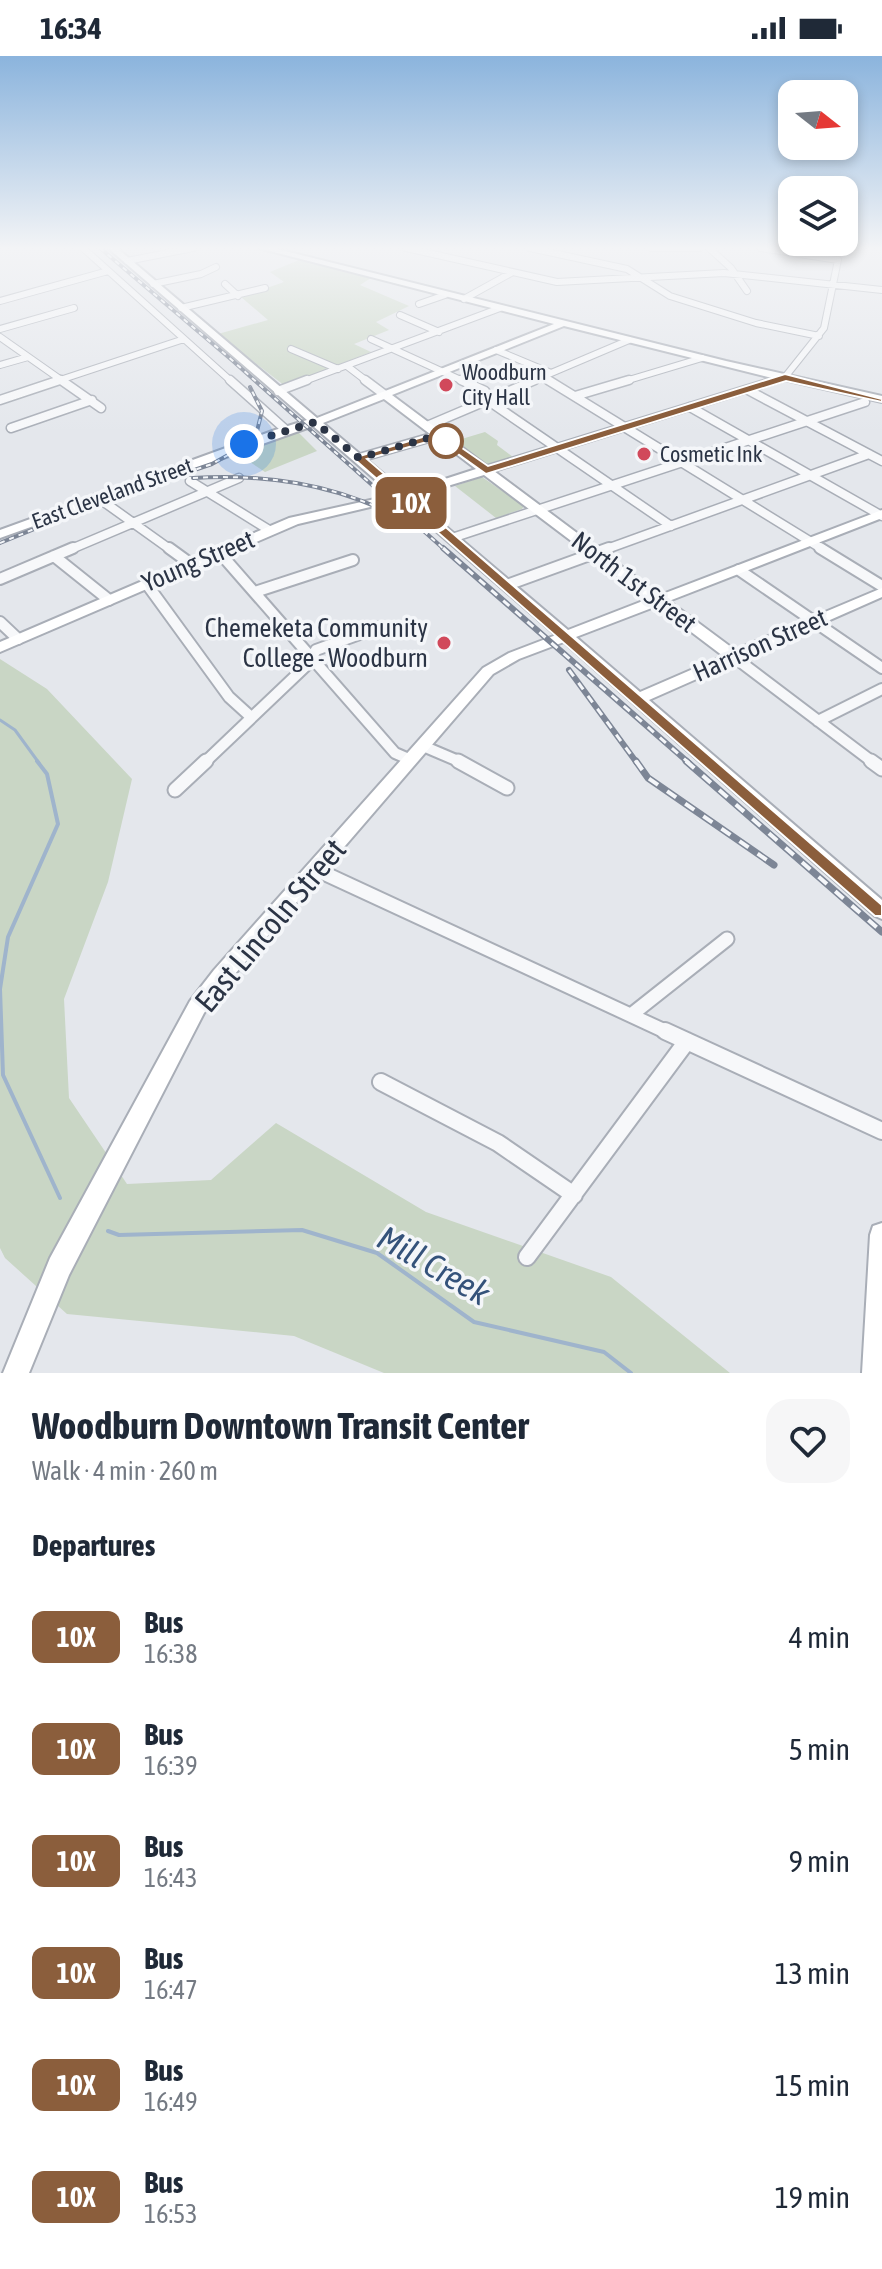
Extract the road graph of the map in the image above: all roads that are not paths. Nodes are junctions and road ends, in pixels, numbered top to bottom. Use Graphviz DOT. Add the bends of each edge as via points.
graph roads {
  1 [pos="69,309"];
  2 [pos="151,309"];
  3 [pos="183,309"];
  4 [pos="496,309"];
  5 [pos="506,309"];
  6 [pos="712,309"];
  7 [pos="829,309"];
  8 [pos="400,315"];
  9 [pos="562,324"];
  10 [pos="0,329"];
  11 [pos="439,332"];
  12 [pos="819,336"];
  13 [pos="0,337"];
  14 [pos="184,339"];
  15 [pos="371,339"];
  16 [pos="629,340"];
  17 [pos="291,349"];
  18 [pos="392,349"];
  19 [pos="496,350"];
  20 [pos="28,357"];
  21 [pos="702,358"];
  22 [pos="0,365"];
  23 [pos="343,368"];
  24 [pos="443,372"];
  25 [pos="547,375"];
  26 [pos="785,377"];
  27 [pos="62,379"];
  28 [pos="748,390"];
  29 [pos="278,391"];
  30 [pos="385,395"];
  31 [pos="575,396"];
  32 [pos="876,398"];
  33 [pos="490,399"];
  34 [pos="0,400"];
  35 [pos="92,400"];
  36 [pos="690,407"];
  37 [pos="101,408"];
  38 [pos="805,420"];
  39 [pos="315,422"];
  40 [pos="427,426"];
  41 [pos="625,427"];
  42 [pos="11,428"];
  43 [pos="286,430"];
  44 [pos="439,435"];
  45 [pos="747,440"];
  46 [pos="558,448"];
  47 [pos="869,454"];
  48 [pos="359,458"];
  49 [pos="882,461"];
  50 [pos="681,462"];
  51 [pos="486,470"];
  52 [pos="810,476"];
  53 [pos="239,478"];
  54 [pos="190,481"];
  55 [pos="612,484"];
  56 [pos="207,492"];
  57 [pos="403,496"];
  58 [pos="97,497"];
  59 [pos="743,500"];
  60 [pos="538,510"];
  61 [pos="881,515"];
  62 [pos="134,522"];
  63 [pos="671,526"];
  64 [pos="269,530"];
  65 [pos="0,534"];
  66 [pos="452,538"];
  67 [pos="811,542"];
  68 [pos="219,552"];
  69 [pos="596,553"];
  70 [pos="54,556"];
  71 [pos="353,560"];
  72 [pos="191,564"];
  73 [pos="739,570"];
  74 [pos="0,579"];
  75 [pos="146,583"];
  76 [pos="507,585"];
  77 [pos="882,586"];
  78 [pos="255,592"];
  79 [pos="882,592"];
  80 [pos="109,600"];
  81 [pos="660,601"];
  82 [pos="814,621"];
  83 [pos="0,622"];
  84 [pos="379,627"];
  85 [pos="569,638"];
  86 [pos="18,639"];
  87 [pos="0,647"];
  88 [pos="311,657"];
  89 [pos="734,657"];
  90 [pos="882,668"];
  91 [pos="882,689"];
  92 [pos="639,698"];
  93 [pos="251,717"];
  94 [pos="818,721"];
  95 [pos="417,753"];
  96 [pos="882,769"];
  97 [pos="507,788"];
  98 [pos="175,790"];
  99 [pos="315,869"];
  100 [pos="882,911"];
  101 [pos="727,939"];
  102 [pos="631,1015"];
  103 [pos="687,1041"];
  104 [pos="381,1082"];
  105 [pos="882,1131"];
  106 [pos="574,1195"];
  107 [pos="882,1235"];
  108 [pos="527,1257"];
  109 [pos="16,1373"];
  110 [pos="875,1373"];
  1 -- 10 [label="street"];
  2 -- 14 [label="street"];
  3 -- 29 [label="street"];
  4 -- 11 [label="street"];
  5 -- 9 [label="street"];
  6 -- 12 [label="street"];
  7 -- 12 [label="street"];
  8 -- 11 [label="street"];
  9 -- 16 [label="street"];
  9 -- 19 [label="street, East Cleveland Street"];
  11 -- 18 [label="street"];
  12 -- 26 [label="street"];
  13 -- 20 [label="street"];
  14 -- 27 [label="street"];
  14 -- 43 [label="street"];
  15 -- 18 [label="street"];
  16 -- 21 [label="street"];
  16 -- 25 [label="street"];
  17 -- 23 [label="street"];
  18 -- 23 [label="street"];
  18 -- 24 [label="street"];
  19 -- 24 [label="street, East Cleveland Street"];
  19 -- 25 [label="street"];
  20 -- 22 [label="street"];
  20 -- 27 [label="street"];
  21 -- 26 [label="street"];
  21 -- 31 [label="street"];
  23 -- 29 [label="street"];
  23 -- 30 [label="street"];
  24 -- 30 [label="street, East Cleveland Street"];
  24 -- 33 [label="street" via="485,391"];
  25 -- 31 [label="street"];
  25 -- 33 [label="street"];
  26 -- 28 [label="street, Young Street"];
  26 -- 32 [label="street"];
  27 -- 34 [label="street"];
  27 -- 35 [label="street"];
  28 -- 36 [label="street, Young Street"];
  28 -- 38 [label="street"];
  29 -- 39 [label="street"];
  30 -- 39 [label="street, East Cleveland Street"];
  30 -- 40 [label="street, North 1st Street"];
  31 -- 41 [label="street"];
  32 -- 38 [label="street"];
  33 -- 40 [label="street"];
  33 -- 46 [label="street"];
  35 -- 37 [label="street"];
  35 -- 42 [label="street"];
  36 -- 41 [label="street, Young Street"];
  36 -- 45 [label="street"];
  38 -- 45 [label="street"];
  38 -- 47 [label="street"];
  39 -- 43 [label="street, East Cleveland Street"];
  39 -- 48 [label="street"];
  40 -- 44 [label="street, North 1st Street"];
  41 -- 46 [label="street, Young Street"];
  41 -- 50 [label="street"];
  43 -- 58 [label="street, East Cleveland Street"];
  44 -- 48 [label="street"];
  44 -- 51 [label="street, North 1st Street"];
  45 -- 50 [label="street"];
  45 -- 52 [label="street"];
  46 -- 51 [label="street, Young Street"];
  46 -- 55 [label="street"];
  47 -- 49 [label="street"];
  47 -- 52 [label="street"];
  48 -- 57 [label="street"];
  50 -- 55 [label="street"];
  50 -- 59 [label="street"];
  51 -- 57 [label="street, Young Street"];
  51 -- 60 [label="street, North 1st Street"];
  52 -- 59 [label="street"];
  52 -- 61 [label="street"];
  53 -- 56 [label="street"];
  54 -- 56 [label="street"];
  55 -- 60 [label="street"];
  55 -- 63 [label="street"];
  56 -- 62 [label="street"];
  56 -- 64 [label="street"];
  57 -- 64 [label="street, Young Street"];
  57 -- 66 [label="street"];
  58 -- 62 [label="street"];
  58 -- 65 [label="street, East Cleveland Street"];
  59 -- 63 [label="street"];
  59 -- 67 [label="street"];
  60 -- 66 [label="street"];
  60 -- 69 [label="street, North 1st Street"];
  61 -- 67 [label="street, East Lincoln Street"];
  62 -- 70 [label="street"];
  62 -- 72 [label="street"];
  63 -- 69 [label="street"];
  64 -- 68 [label="street, Young Street"];
  66 -- 76 [label="street"];
  67 -- 73 [label="street, East Lincoln Street"];
  67 -- 77 [label="street"];
  68 -- 72 [label="street, Young Street"];
  68 -- 78 [label="street"];
  69 -- 76 [label="street"];
  69 -- 81 [label="street, North 1st Street"];
  70 -- 74 [label="street"];
  70 -- 80 [label="street"];
  71 -- 78 [label="street"];
  72 -- 75 [label="street, Young Street"];
  73 -- 81 [label="street, East Lincoln Street"];
  73 -- 82 [label="street"];
  75 -- 80 [label="street, Young Street"];
  75 -- 93 [label="street" via="229,697"];
  76 -- 85 [label="street"];
  78 -- 88 [label="street"];
  79 -- 82 [label="street, Harrison Street"];
  80 -- 86 [label="street, Young Street"];
  81 -- 85 [label="street, East Lincoln Street"];
  81 -- 89 [label="street, North 1st Street"];
  82 -- 89 [label="street, Harrison Street"];
  82 -- 90 [label="street"];
  83 -- 86 [label="street"];
  84 -- 88 [label="street" via="316,650"];
  85 -- 92 [label="street"];
  85 -- 95 [label="street, East Lincoln Street" via="496,665"];
  86 -- 87 [label="street, Young Street"];
  88 -- 93 [label="street"];
  88 -- 95 [label="street" via="395,753"];
  89 -- 92 [label="street, Harrison Street"];
  89 -- 94 [label="street, North 1st Street"];
  91 -- 94 [label="street"];
  92 -- 100 [label="street"];
  93 -- 98 [label="street"];
  94 -- 96 [label="street, North 1st Street"];
  95 -- 97 [label="street" via="475,768"];
  95 -- 99 [label="street, East Lincoln Street"];
  99 -- 102 [label="street"];
  99 -- 109 [label="street, East Lincoln Street" via="197,1007 59,1267"];
  101 -- 102 [label="street"];
  102 -- 103 [label="street"];
  103 -- 105 [label="street"];
  103 -- 106 [label="street"];
  104 -- 106 [label="street" via="498,1143"];
  106 -- 108 [label="street"];
  107 -- 110 [label="street"];
}
